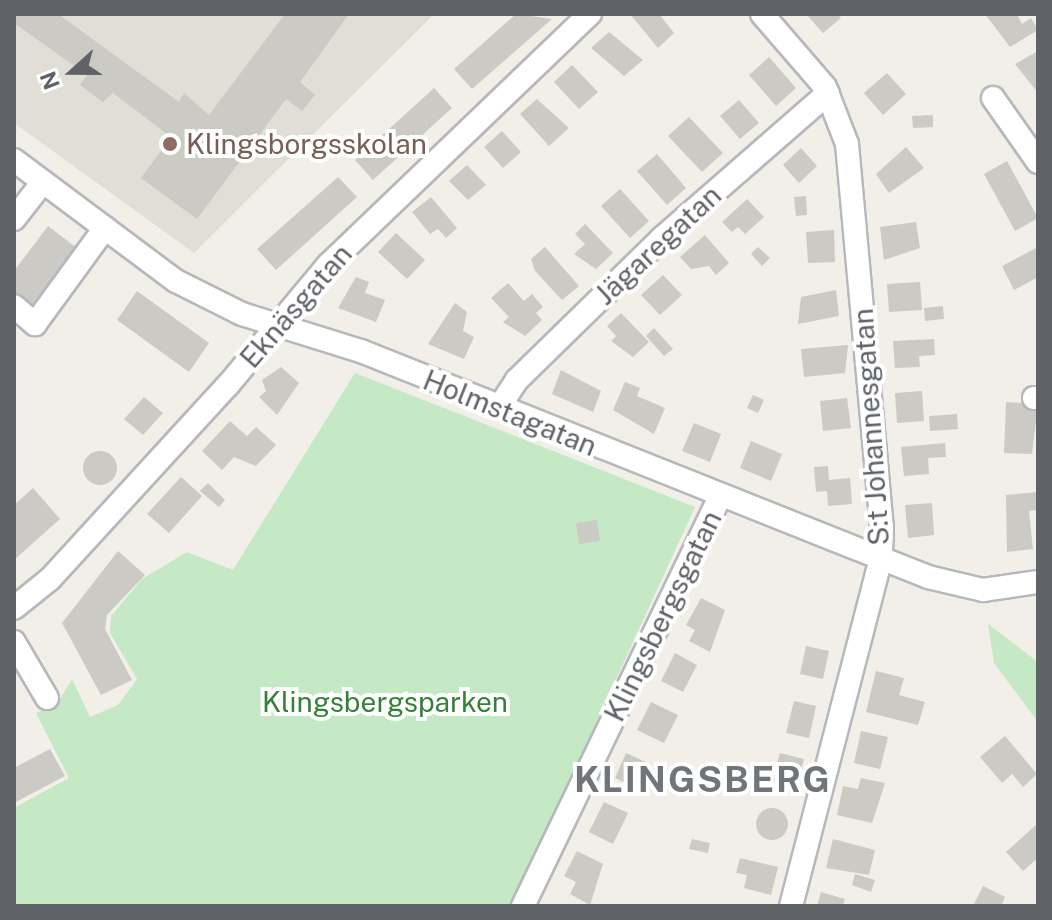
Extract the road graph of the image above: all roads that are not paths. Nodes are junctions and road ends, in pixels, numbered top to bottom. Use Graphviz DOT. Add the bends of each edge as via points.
graph roads {
  1 [pos="590,14"];
  2 [pos="762,14"];
  3 [pos="828,93"];
  4 [pos="993,98"];
  5 [pos="14,160"];
  6 [pos="1038,162"];
  7 [pos="43,182"];
  8 [pos="14,219"];
  9 [pos="105,228"];
  10 [pos="14,306"];
  11 [pos="273,324"];
  12 [pos="500,406"];
  13 [pos="719,499"];
  14 [pos="881,558"];
  15 [pos="1038,582"];
  16 [pos="14,608"];
  17 [pos="14,642"];
  18 [pos="47,698"];
  19 [pos="523,906"];
  20 [pos="791,906"];
  1 -- 11 [label="street, Eknäsgatan" via="403,188"];
  2 -- 3 [label="street, S:t Johannesgatan"];
  3 -- 12 [label="street, Jägaregatan" via="651,249 517,380"];
  3 -- 14 [label="street, S:t Johannesgatan" via="851,175"];
  4 -- 6 [label="street"];
  5 -- 7 [label="street, Holmstagatan"];
  7 -- 8 [label="street"];
  7 -- 9 [label="street, Holmstagatan"];
  9 -- 10 [label="street" via="35,324"];
  9 -- 11 [label="street, Holmstagatan" via="176,281"];
  11 -- 12 [label="street, Holmstagatan"];
  11 -- 16 [label="street, Eknäsgatan" via="228,385 50,579"];
  12 -- 13 [label="street, Holmstagatan"];
  13 -- 14 [label="street, Holmstagatan"];
  13 -- 19 [label="street, Klingsbergsgatan"];
  14 -- 15 [label="street, Holmstagatan" via="983,590"];
  14 -- 20 [label="street, S:t Johannesgatan"];
  17 -- 18 [label="street"];
}
